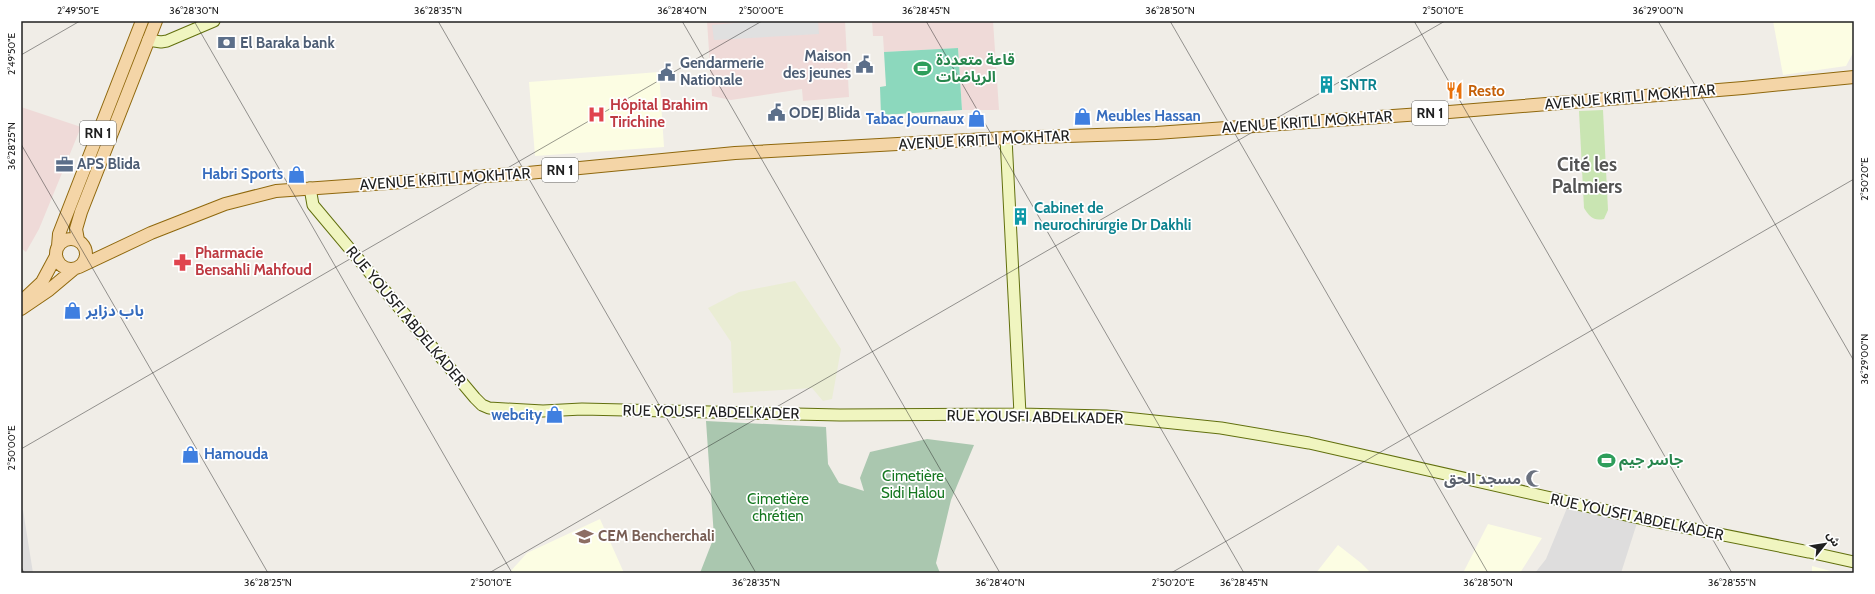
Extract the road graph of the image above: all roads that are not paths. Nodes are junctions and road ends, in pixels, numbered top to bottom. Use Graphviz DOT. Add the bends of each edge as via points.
graph roads {
  1 [pos="142,21"];
  2 [pos="156,21"];
  3 [pos="214,21"];
  4 [pos="148,40"];
  5 [pos="1854,76"];
  6 [pos="1006,138"];
  7 [pos="310,188"];
  8 [pos="81,243"];
  9 [pos="123,246"];
  10 [pos="57,251"];
  11 [pos="77,268"];
  12 [pos="21,301"];
  13 [pos="21,309"];
  14 [pos="1020,414"];
  15 [pos="1854,562"];
  1 -- 10 [label="main road, RN 1" via="59,234"];
  2 -- 4 [label="main road, RN 1"];
  3 -- 4 [label="main road" via="166,41"];
  4 -- 8 [label="main road, RN 1" via="81,212 76,228"];
  5 -- 6 [label="main road, AVENUE KRITLI MOKHTAR / RN 1" via="1743,88 1449,112 1156,133"];
  6 -- 7 [label="main road, AVENUE KRITLI MOKHTAR / RN 1" via="735,153 528,173"];
  6 -- 14 [label="main road"];
  7 -- 9 [label="main road, AVENUE KRITLI MOKHTAR / RN 1" via="276,191 225,204"];
  7 -- 14 [label="main road, RUE YOUSFI ABDELKADER" via="313,205 434,351 475,398 489,408 840,416"];
  8 -- 9 [label="main road, RN 1" via="94,250"];
  8 -- 10 [label="main road" via="74,238 64,240"];
  8 -- 11 [label="main road" via="86,255 83,264"];
  9 -- 11 [label="main road, RN 1"];
  10 -- 11 [label="main road" via="57,261 64,268"];
  10 -- 12 [label="main road" via="42,282"];
  11 -- 13 [label="main road"];
  14 -- 15 [label="main road, RUE YOUSFI ABDELKADER" via="1106,416 1221,428 1309,443 1648,520"];
}
